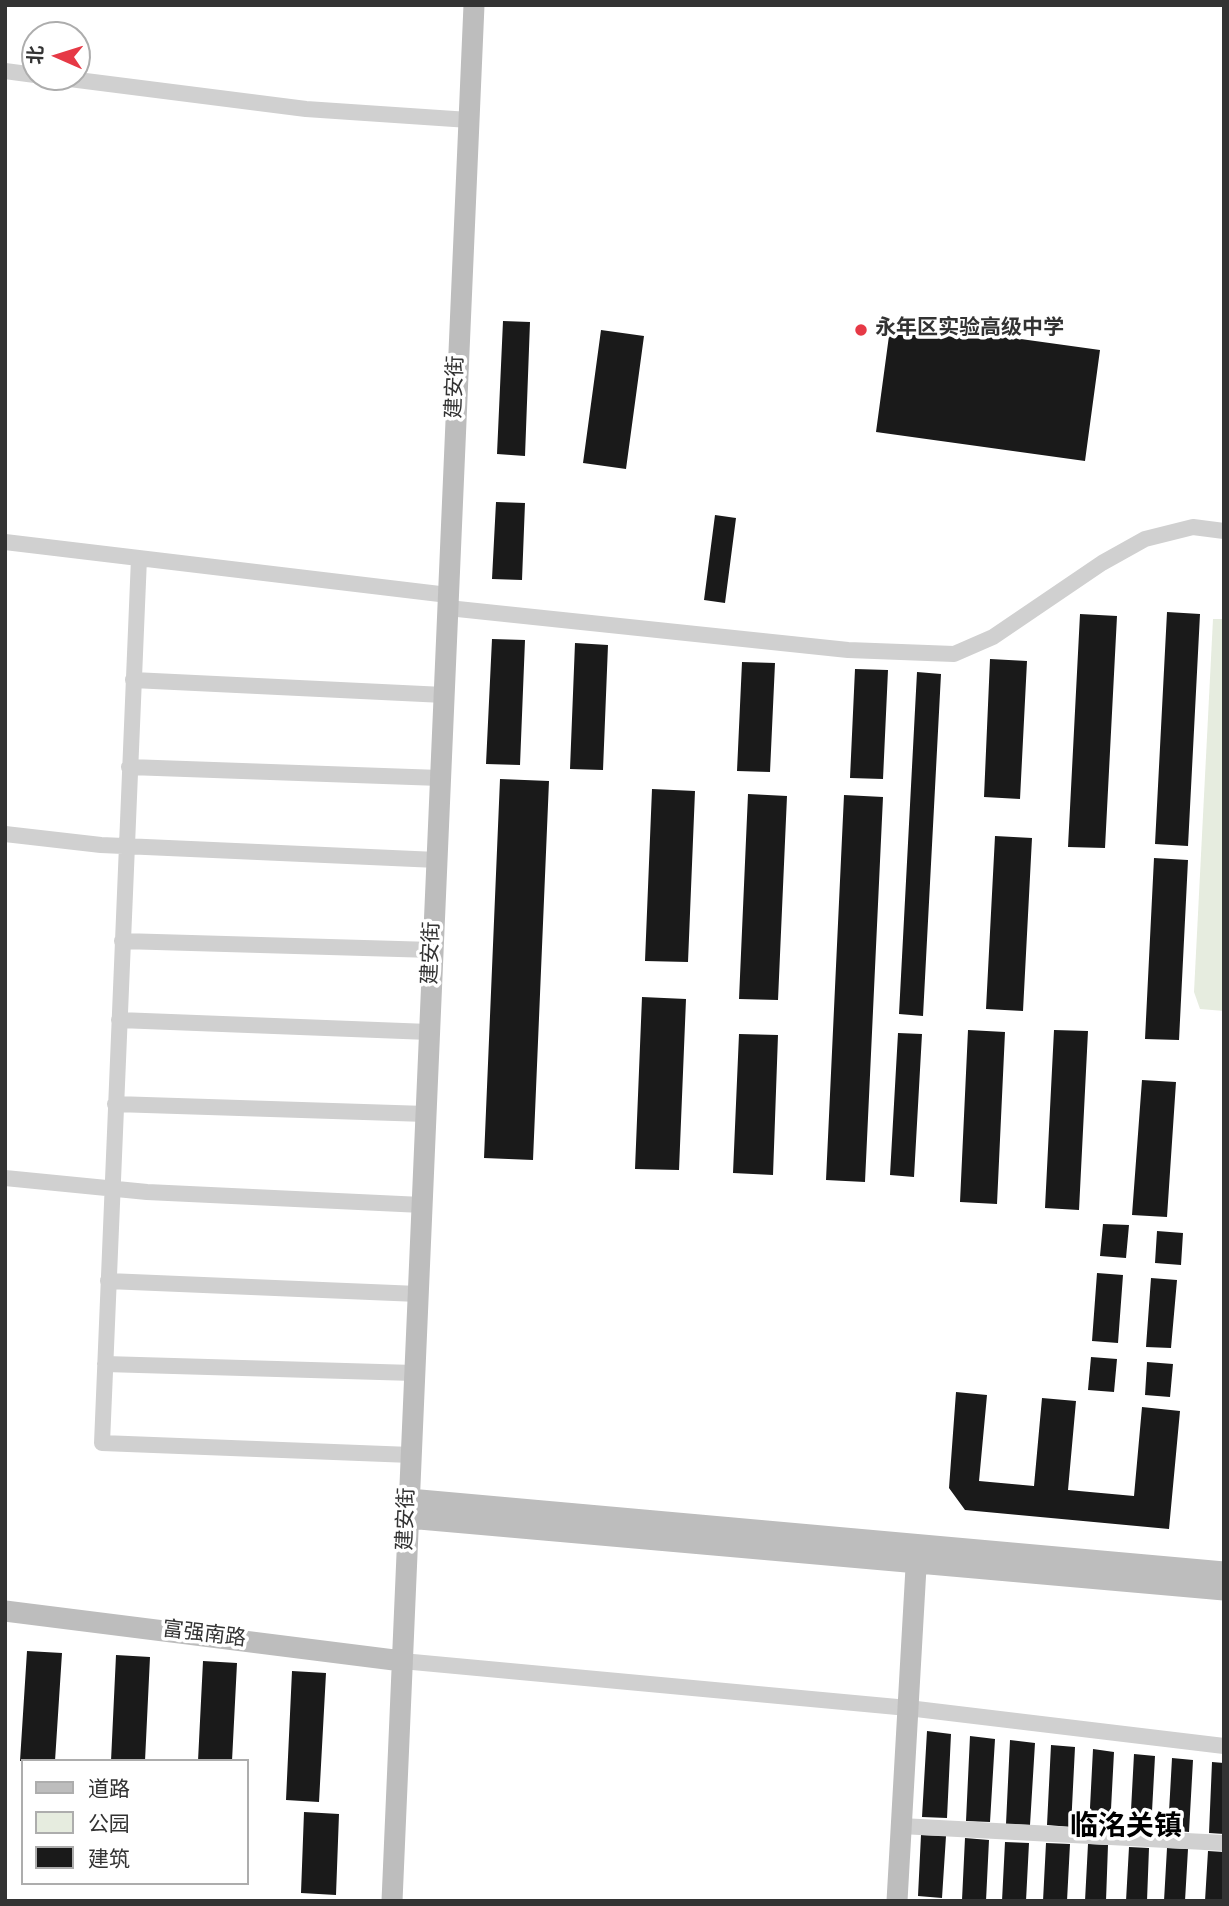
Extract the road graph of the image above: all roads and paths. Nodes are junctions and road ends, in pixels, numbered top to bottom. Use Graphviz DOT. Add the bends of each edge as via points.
graph roads {
  1 [pos="474,5"];
  2 [pos="91,82"];
  3 [pos="469,120"];
  4 [pos="1224,531"];
  5 [pos="5,542"];
  6 [pos="139,558"];
  7 [pos="448,602"];
  8 [pos="133,680"];
  9 [pos="444,695"];
  10 [pos="129,767"];
  11 [pos="440,778"];
  12 [pos="5,834"];
  13 [pos="126,846"];
  14 [pos="437,860"];
  15 [pos="122,941"];
  16 [pos="433,950"];
  17 [pos="119,1020"];
  18 [pos="429,1032"];
  19 [pos="115,1104"];
  20 [pos="426,1114"];
  21 [pos="5,1178"];
  22 [pos="112,1190"];
  23 [pos="422,1205"];
  24 [pos="108,1281"];
  25 [pos="418,1294"];
  26 [pos="105,1364"];
  27 [pos="414,1373"];
  28 [pos="411,1455"];
  29 [pos="409,1509"];
  30 [pos="917,1554"];
  31 [pos="1224,1572"];
  32 [pos="1224,1590"];
  33 [pos="5,1612"];
  34 [pos="402,1661"];
  35 [pos="908,1708"];
  36 [pos="1224,1746"];
  37 [pos="901,1826"];
  38 [pos="1224,1843"];
  39 [pos="392,1901"];
  40 [pos="897,1901"];
  1 -- 3 [label="main road, 建安街"];
  2 -- 3 [label="street" via="306,109"];
  3 -- 7 [label="main road, 建安街"];
  4 -- 7 [label="street" via="1193,527 1145,539 993,636 954,654 848,650"];
  5 -- 6 [label="street"];
  6 -- 7 [label="street"];
  6 -- 8 [label="street"];
  7 -- 9 [label="main road, 建安街"];
  8 -- 9 [label="street"];
  8 -- 10 [label="street"];
  9 -- 11 [label="main road, 建安街"];
  10 -- 11 [label="street"];
  10 -- 13 [label="street"];
  11 -- 14 [label="main road, 建安街"];
  12 -- 13 [label="street"];
  13 -- 14 [label="street"];
  13 -- 15 [label="street"];
  14 -- 16 [label="main road, 建安街"];
  15 -- 16 [label="street"];
  15 -- 17 [label="street"];
  16 -- 18 [label="main road, 建安街"];
  17 -- 18 [label="street"];
  17 -- 19 [label="street"];
  18 -- 20 [label="main road, 建安街"];
  19 -- 20 [label="street"];
  19 -- 22 [label="street"];
  20 -- 23 [label="main road, 建安街"];
  21 -- 22 [label="street"];
  22 -- 23 [label="street"];
  22 -- 24 [label="street"];
  23 -- 25 [label="main road, 建安街"];
  24 -- 25 [label="street"];
  24 -- 26 [label="street"];
  25 -- 27 [label="main road, 建安街"];
  26 -- 27 [label="street"];
  26 -- 28 [label="street" via="102,1443"];
  27 -- 28 [label="main road, 建安街"];
  28 -- 29 [label="main road, 建安街"];
  29 -- 30 [label="main road"];
  29 -- 34 [label="main road, 建安街"];
  30 -- 31 [label="main road"];
  30 -- 32 [label="main road"];
  30 -- 35 [label="main road"];
  33 -- 34 [label="main road, 富强南路"];
  34 -- 35 [label="street"];
  34 -- 39 [label="main road, 建安街"];
  35 -- 36 [label="street"];
  35 -- 37 [label="main road"];
  37 -- 38 [label="street"];
  37 -- 40 [label="main road"];
}
